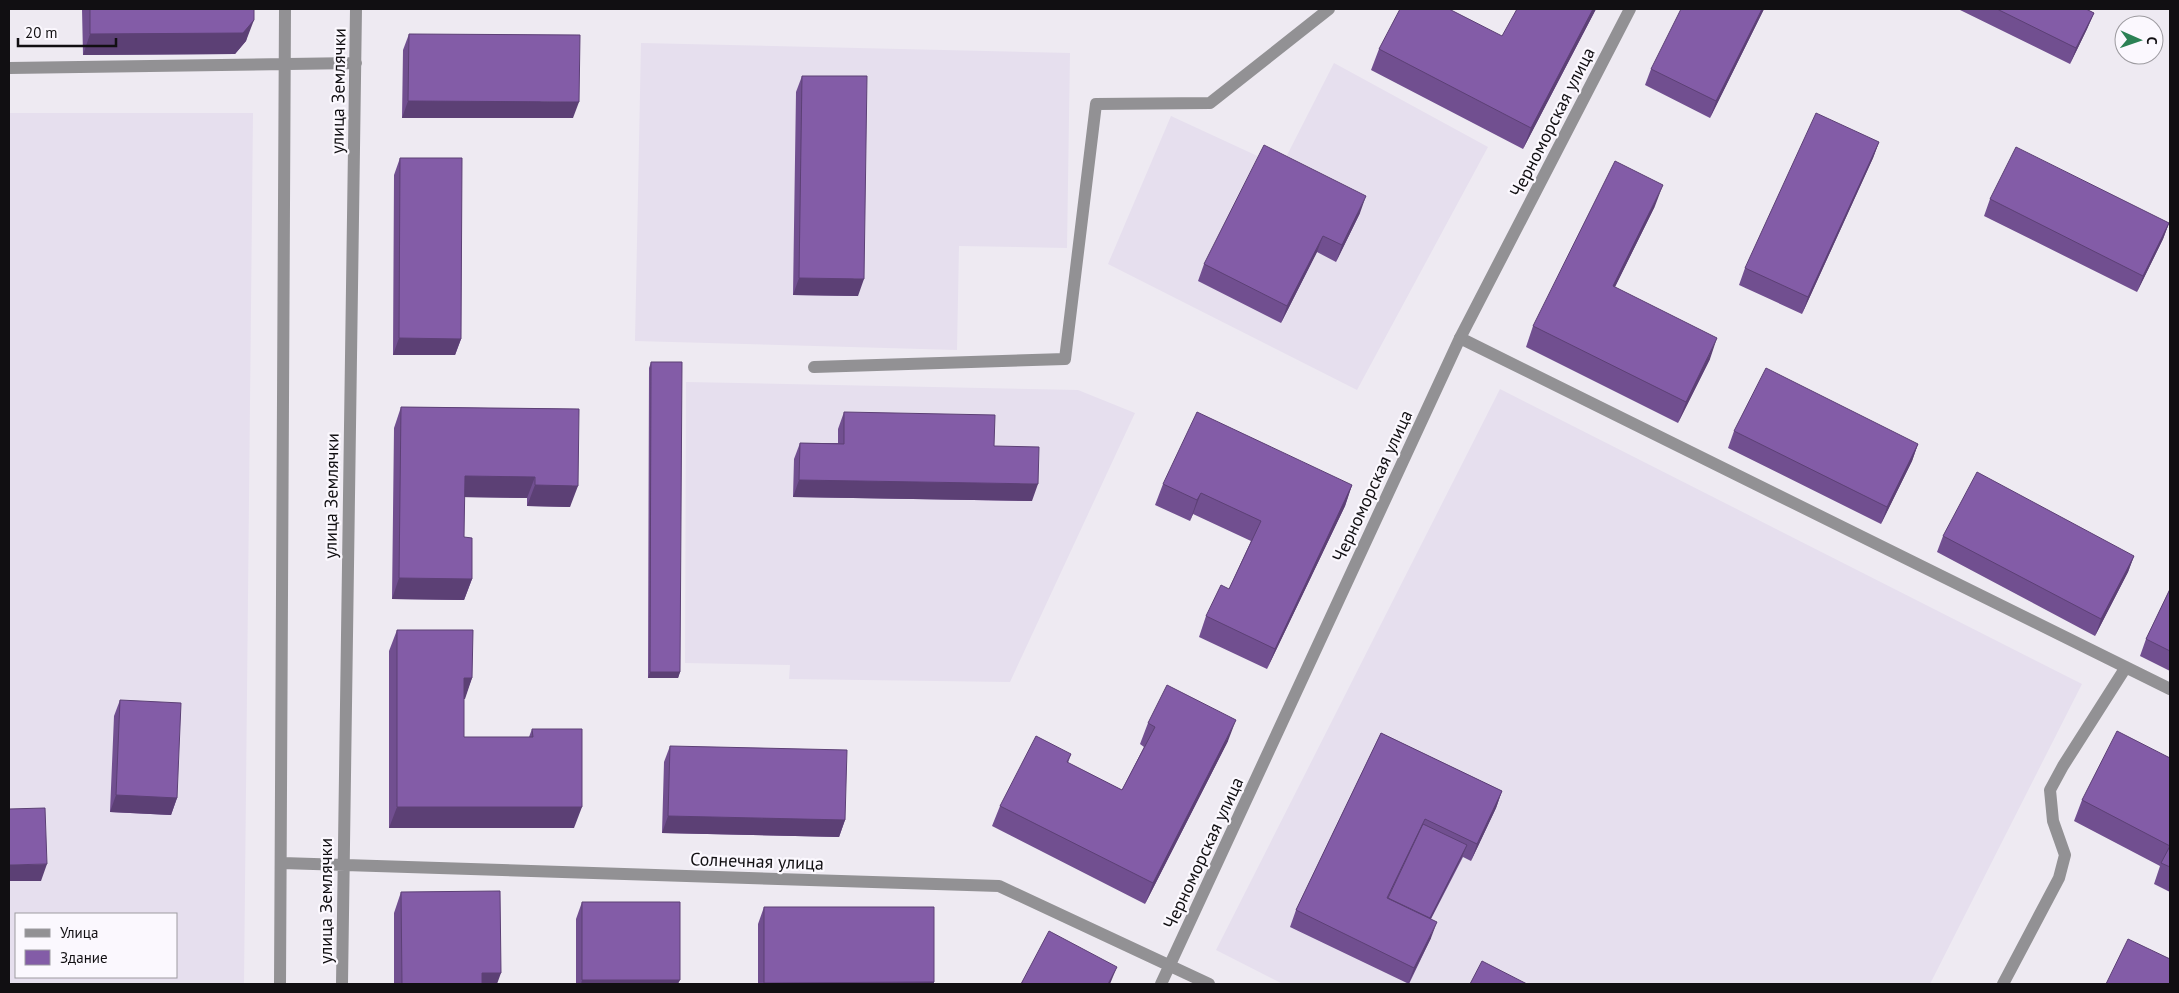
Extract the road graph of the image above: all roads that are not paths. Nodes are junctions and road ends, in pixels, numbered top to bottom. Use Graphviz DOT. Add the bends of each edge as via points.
graph roads {
  1 [pos="285,9"];
  2 [pos="356,9"];
  3 [pos="1328,9"];
  4 [pos="1630,9"];
  5 [pos="356,63"];
  6 [pos="286,64"];
  7 [pos="9,68"];
  8 [pos="1460,338"];
  9 [pos="814,367"];
  10 [pos="2126,667"];
  11 [pos="2170,689"];
  12 [pos="282,863"];
  13 [pos="342,865"];
  14 [pos="1170,965"];
  15 [pos="280,984"];
  16 [pos="342,984"];
  17 [pos="1160,984"];
  18 [pos="1209,984"];
  19 [pos="2003,984"];
  1 -- 6 [label="street"];
  2 -- 5 [label="street, улица Землячки"];
  3 -- 9 [label="street" via="1210,103 1096,104 1065,358"];
  4 -- 8 [label="street, Черноморская улица"];
  5 -- 6 [label="street"];
  5 -- 13 [label="street, улица Землячки"];
  6 -- 7 [label="street"];
  6 -- 12 [label="street"];
  8 -- 10 [label="street"];
  8 -- 14 [label="street, Черноморская улица"];
  10 -- 11 [label="street"];
  10 -- 19 [label="street" via="2050,790 2053,821 2065,855 2060,878"];
  12 -- 13 [label="street, Солнечная улица"];
  12 -- 15 [label="street"];
  13 -- 14 [label="street, Солнечная улица" via="999,886"];
  13 -- 16 [label="street, улица Землячки"];
  14 -- 17 [label="street, Черноморская улица"];
  14 -- 18 [label="street, Солнечная улица"];
}
